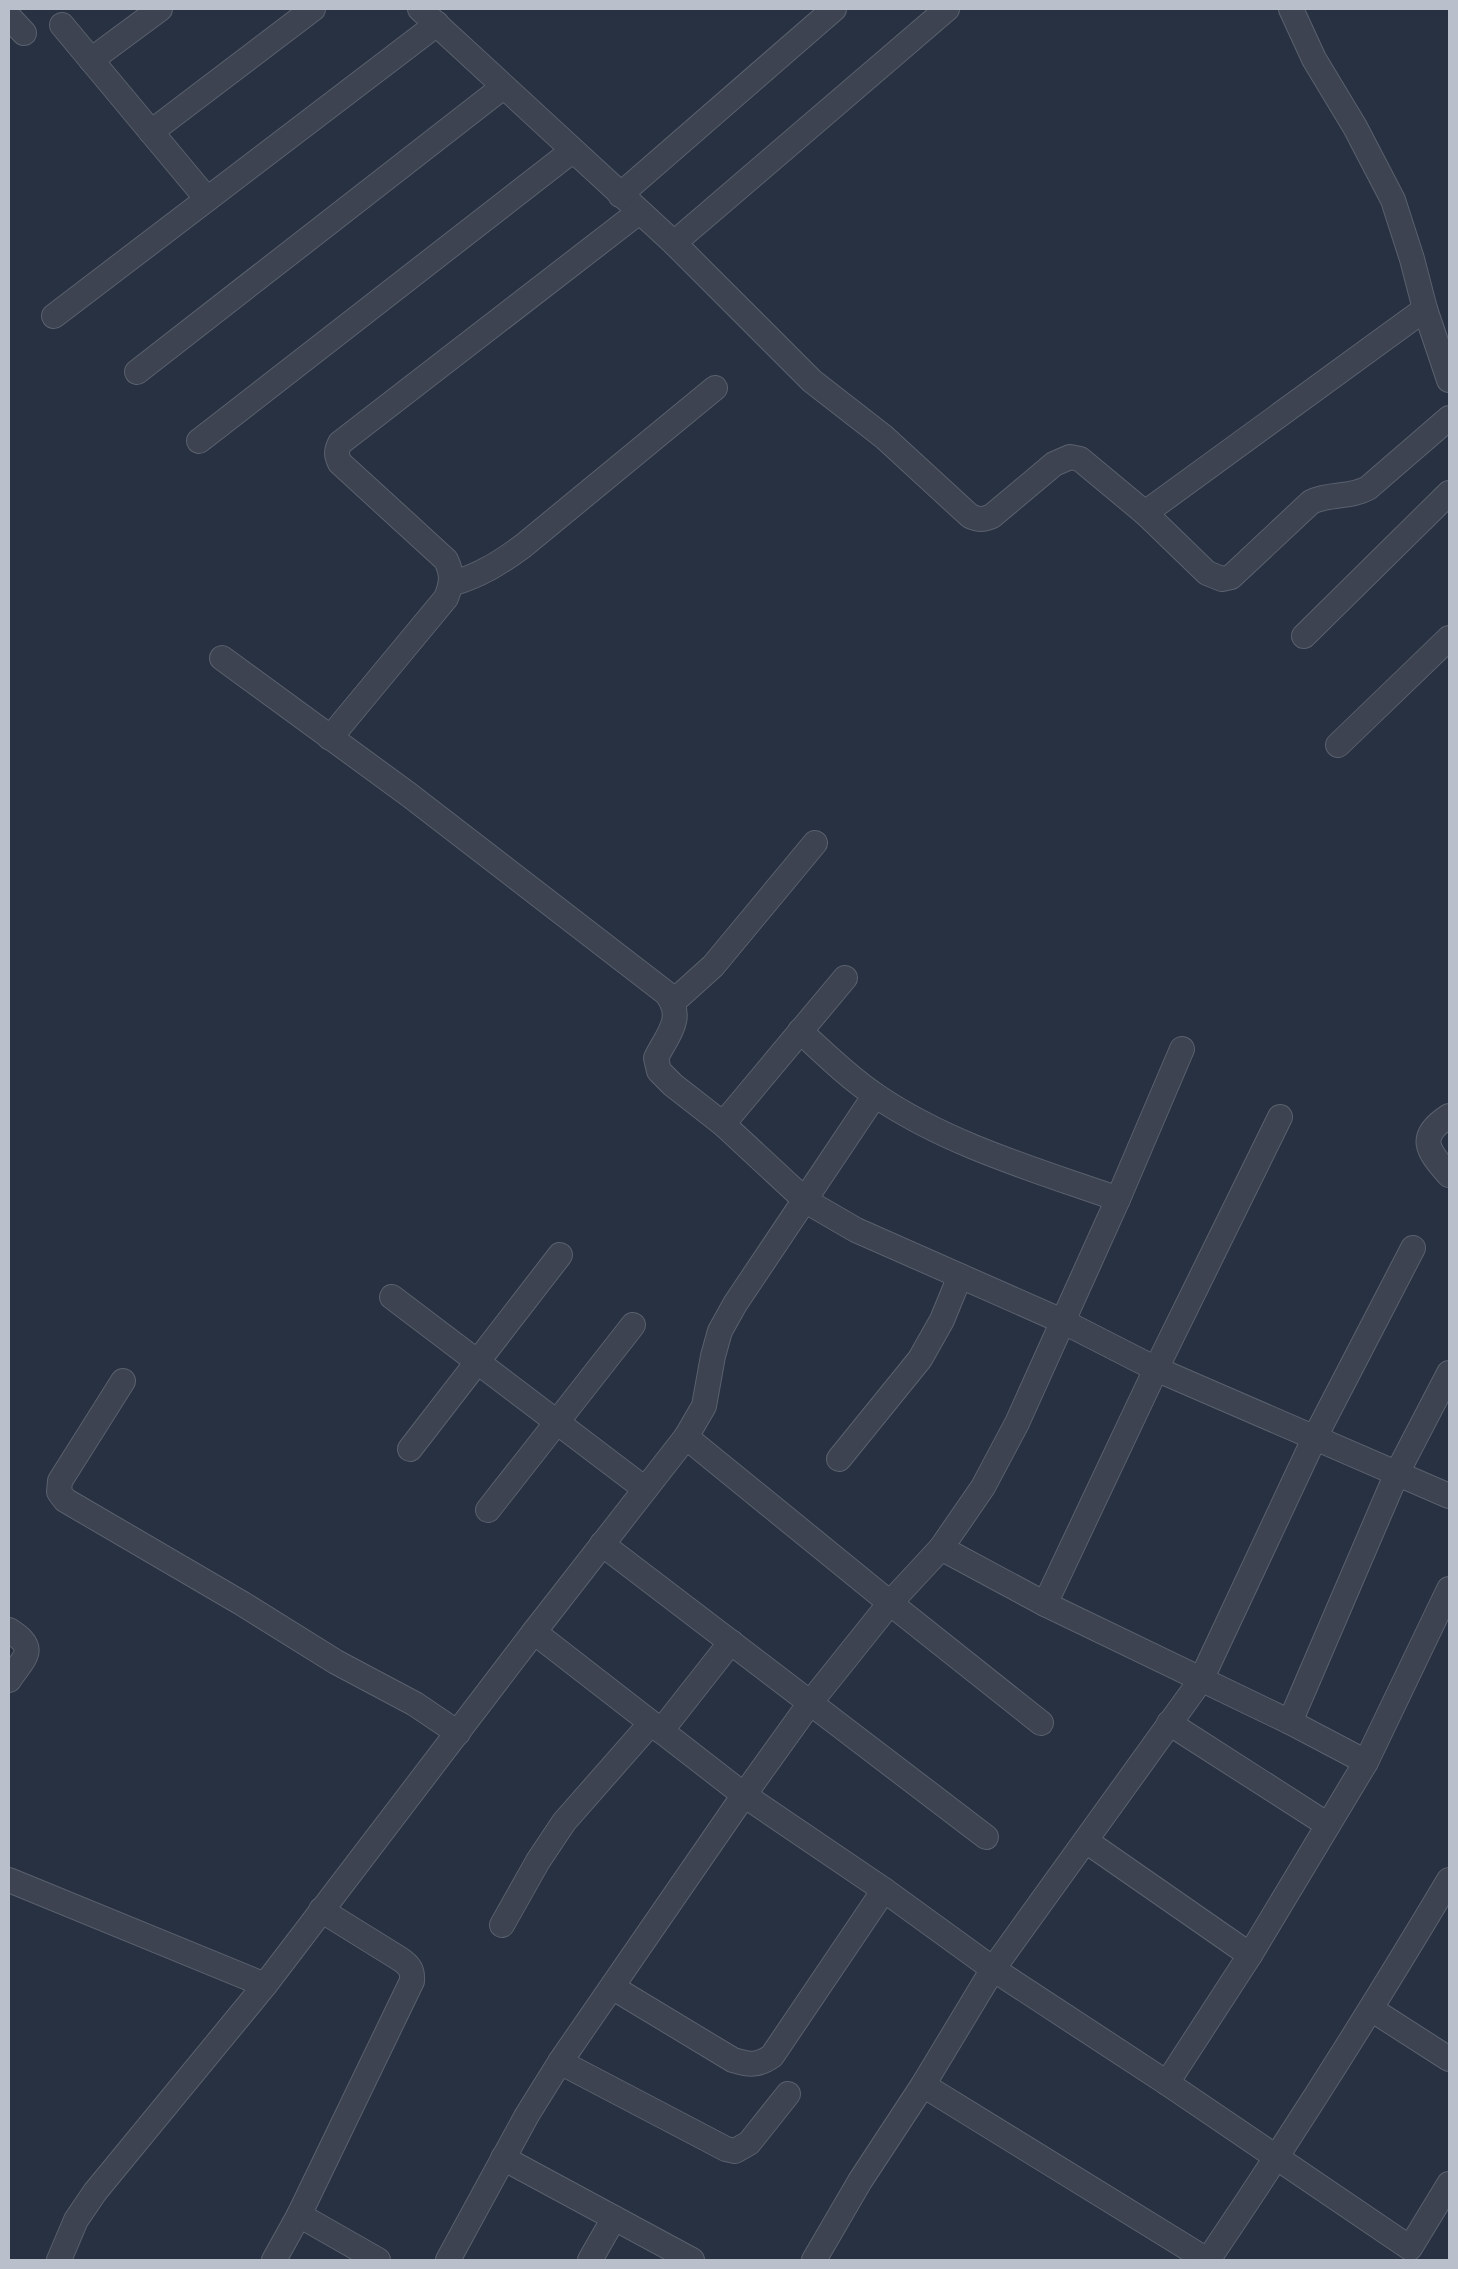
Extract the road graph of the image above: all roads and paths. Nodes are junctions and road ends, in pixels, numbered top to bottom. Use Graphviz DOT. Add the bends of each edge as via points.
graph roads {
  1 [pos="160,9"];
  2 [pos="313,9"];
  3 [pos="834,9"];
  4 [pos="947,9"];
  5 [pos="1291,9"];
  6 [pos="428,17"];
  7 [pos="62,25"];
  8 [pos="91,60"];
  9 [pos="503,87"];
  10 [pos="151,132"];
  11 [pos="572,151"];
  12 [pos="620,195"];
  13 [pos="207,199"];
  14 [pos="638,212"];
  15 [pos="674,243"];
  16 [pos="1424,309"];
  17 [pos="54,316"];
  18 [pos="137,372"];
  19 [pos="1449,380"];
  20 [pos="715,388"];
  21 [pos="1449,418"];
  22 [pos="199,441"];
  23 [pos="1449,493"];
  24 [pos="1145,513"];
  25 [pos="451,584"];
  26 [pos="1304,636"];
  27 [pos="1449,638"];
  28 [pos="222,658"];
  29 [pos="330,738"];
  30 [pos="1338,745"];
  31 [pos="815,843"];
  32 [pos="845,978"];
  33 [pos="673,1002"];
  34 [pos="800,1031"];
  35 [pos="1182,1049"];
  36 [pos="875,1095"];
  37 [pos="1449,1116"];
  38 [pos="1280,1117"];
  39 [pos="722,1124"];
  40 [pos="1449,1175"];
  41 [pos="1118,1199"];
  42 [pos="806,1202"];
  43 [pos="1413,1248"];
  44 [pos="560,1255"];
  45 [pos="960,1276"];
  46 [pos="392,1297"];
  47 [pos="1062,1321"];
  48 [pos="633,1325"];
  49 [pos="478,1362"];
  50 [pos="1156,1369"];
  51 [pos="1449,1373"];
  52 [pos="123,1382"];
  53 [pos="557,1422"];
  54 [pos="686,1437"];
  55 [pos="1314,1439"];
  56 [pos="410,1448"];
  57 [pos="839,1459"];
  58 [pos="1398,1473"];
  59 [pos="645,1489"];
  60 [pos="1449,1496"];
  61 [pos="488,1510"];
  62 [pos="602,1544"];
  63 [pos="941,1548"];
  64 [pos="1449,1589"];
  65 [pos="890,1603"];
  66 [pos="1045,1604"];
  67 [pos="9,1630"];
  68 [pos="534,1632"];
  69 [pos="731,1642"];
  70 [pos="9,1680"];
  71 [pos="1201,1680"];
  72 [pos="810,1703"];
  73 [pos="1290,1722"];
  74 [pos="1041,1723"];
  75 [pos="1169,1723"];
  76 [pos="656,1727"];
  77 [pos="458,1732"];
  78 [pos="1366,1762"];
  79 [pos="744,1795"];
  80 [pos="1328,1825"];
  81 [pos="986,1837"];
  82 [pos="1086,1841"];
  83 [pos="9,1880"];
  84 [pos="1449,1880"];
  85 [pos="884,1890"];
  86 [pos="321,1910"];
  87 [pos="502,1925"];
  88 [pos="1250,1954"];
  89 [pos="993,1969"];
  90 [pos="265,1985"];
  91 [pos="612,1987"];
  92 [pos="1371,2009"];
  93 [pos="1449,2059"];
  94 [pos="560,2062"];
  95 [pos="1167,2083"];
  96 [pos="923,2085"];
  97 [pos="788,2094"];
  98 [pos="503,2158"];
  99 [pos="1277,2158"];
  100 [pos="1449,2184"];
  101 [pos="299,2215"];
  102 [pos="614,2218"];
  103 [pos="1406,2254"];
  104 [pos="62,2258"];
  105 [pos="274,2260"];
  106 [pos="378,2260"];
  107 [pos="448,2260"];
  108 [pos="590,2260"];
  109 [pos="692,2260"];
  110 [pos="814,2260"];
  111 [pos="1208,2260"];
  1 -- 8 [label="street"];
  2 -- 10 [label="street"];
  3 -- 12 [label="street"];
  4 -- 15 [label="street"];
  5 -- 16 [label="street" via="1314,59 1355,127 1393,200"];
  6 -- 9 [label="street"];
  6 -- 13 [label="street"];
  7 -- 8 [label="street"];
  8 -- 10 [label="street"];
  9 -- 11 [label="street"];
  9 -- 18 [label="street"];
  10 -- 13 [label="street"];
  11 -- 12 [label="street"];
  11 -- 22 [label="street"];
  12 -- 14 [label="street"];
  13 -- 17 [label="street"];
  14 -- 15 [label="street"];
  14 -- 25 [label="street" via="340,443 337,449 340,463 446,560 452,572"];
  15 -- 24 [label="street" via="812,381 884,437 970,516 984,520 992,516 1054,464 1070,457 1080,459"];
  16 -- 19 [label="street"];
  16 -- 24 [label="street"];
  20 -- 25 [label="street" via="523,546 474,578"];
  21 -- 24 [label="street" via="1368,488 1359,493 1322,497 1311,502 1231,576 1222,579 1207,573"];
  23 -- 26 [label="street"];
  25 -- 29 [label="street" via="446,598"];
  27 -- 30 [label="street"];
  28 -- 29 [label="street"];
  29 -- 33 [label="street" via="658,987"];
  31 -- 33 [label="street" via="713,966"];
  32 -- 34 [label="street"];
  33 -- 39 [label="street" via="675,1020 656,1058 659,1071"];
  34 -- 36 [label="street"];
  34 -- 39 [label="street"];
  35 -- 41 [label="street"];
  36 -- 41 [label="street" via="930,1126 995,1155"];
  36 -- 42 [label="street"];
  37 -- 40 [label="street" via="1436,1125 1430,1134 1428,1147"];
  38 -- 50 [label="street"];
  39 -- 42 [label="street"];
  41 -- 47 [label="street"];
  42 -- 45 [label="street" via="856,1230"];
  42 -- 54 [label="street" via="720,1331 704,1406"];
  43 -- 55 [label="street"];
  44 -- 49 [label="street"];
  45 -- 47 [label="street"];
  45 -- 57 [label="street" via="942,1320 920,1359"];
  46 -- 49 [label="street"];
  47 -- 50 [label="street"];
  47 -- 63 [label="street" via="1017,1423 983,1486"];
  48 -- 53 [label="street"];
  49 -- 53 [label="street"];
  49 -- 56 [label="street"];
  50 -- 55 [label="street"];
  50 -- 66 [label="street"];
  51 -- 58 [label="street"];
  52 -- 77 [label="street" via="60,1481 59,1492 65,1500"];
  53 -- 59 [label="street"];
  53 -- 61 [label="street"];
  54 -- 59 [label="street"];
  54 -- 65 [label="street"];
  55 -- 58 [label="street"];
  55 -- 71 [label="street"];
  58 -- 60 [label="street"];
  58 -- 73 [label="street"];
  59 -- 62 [label="street"];
  62 -- 68 [label="street"];
  62 -- 69 [label="street"];
  63 -- 65 [label="street"];
  63 -- 66 [label="street"];
  64 -- 78 [label="street"];
  65 -- 72 [label="street"];
  65 -- 74 [label="street"];
  66 -- 71 [label="street"];
  67 -- 70 [label="street" via="23,1639 27,1649"];
  68 -- 76 [label="street"];
  68 -- 77 [label="street"];
  69 -- 72 [label="street"];
  69 -- 76 [label="street"];
  71 -- 73 [label="street"];
  71 -- 75 [label="street"];
  72 -- 79 [label="street"];
  72 -- 81 [label="street"];
  73 -- 78 [label="street"];
  75 -- 80 [label="street"];
  75 -- 82 [label="street"];
  76 -- 79 [label="street"];
  76 -- 87 [label="street" via="564,1822"];
  77 -- 86 [label="street"];
  78 -- 80 [label="street"];
  79 -- 85 [label="street"];
  79 -- 91 [label="street"];
  80 -- 88 [label="street"];
  82 -- 88 [label="street"];
  82 -- 89 [label="street"];
  83 -- 90 [label="street"];
  84 -- 92 [label="street"];
  85 -- 89 [label="street"];
  85 -- 91 [label="street" via="772,2056 761,2063 748,2065 733,2060"];
  86 -- 90 [label="street"];
  86 -- 101 [label="street" via="408,1964 412,1981"];
  88 -- 95 [label="street"];
  89 -- 95 [label="street"];
  89 -- 96 [label="street"];
  90 -- 104 [label="street" via="95,2192 76,2220"];
  91 -- 94 [label="street"];
  92 -- 93 [label="street"];
  92 -- 99 [label="street"];
  94 -- 97 [label="street" via="735,2151 749,2143"];
  94 -- 98 [label="street"];
  95 -- 99 [label="street"];
  96 -- 110 [label="street" via="860,2181"];
  96 -- 111 [label="street"];
  98 -- 102 [label="street"];
  98 -- 107 [label="street"];
  99 -- 103 [label="street"];
  99 -- 111 [label="street"];
  100 -- 103 [label="street"];
  101 -- 105 [label="street"];
  101 -- 106 [label="street"];
  102 -- 108 [label="street"];
  102 -- 109 [label="street"];
}
